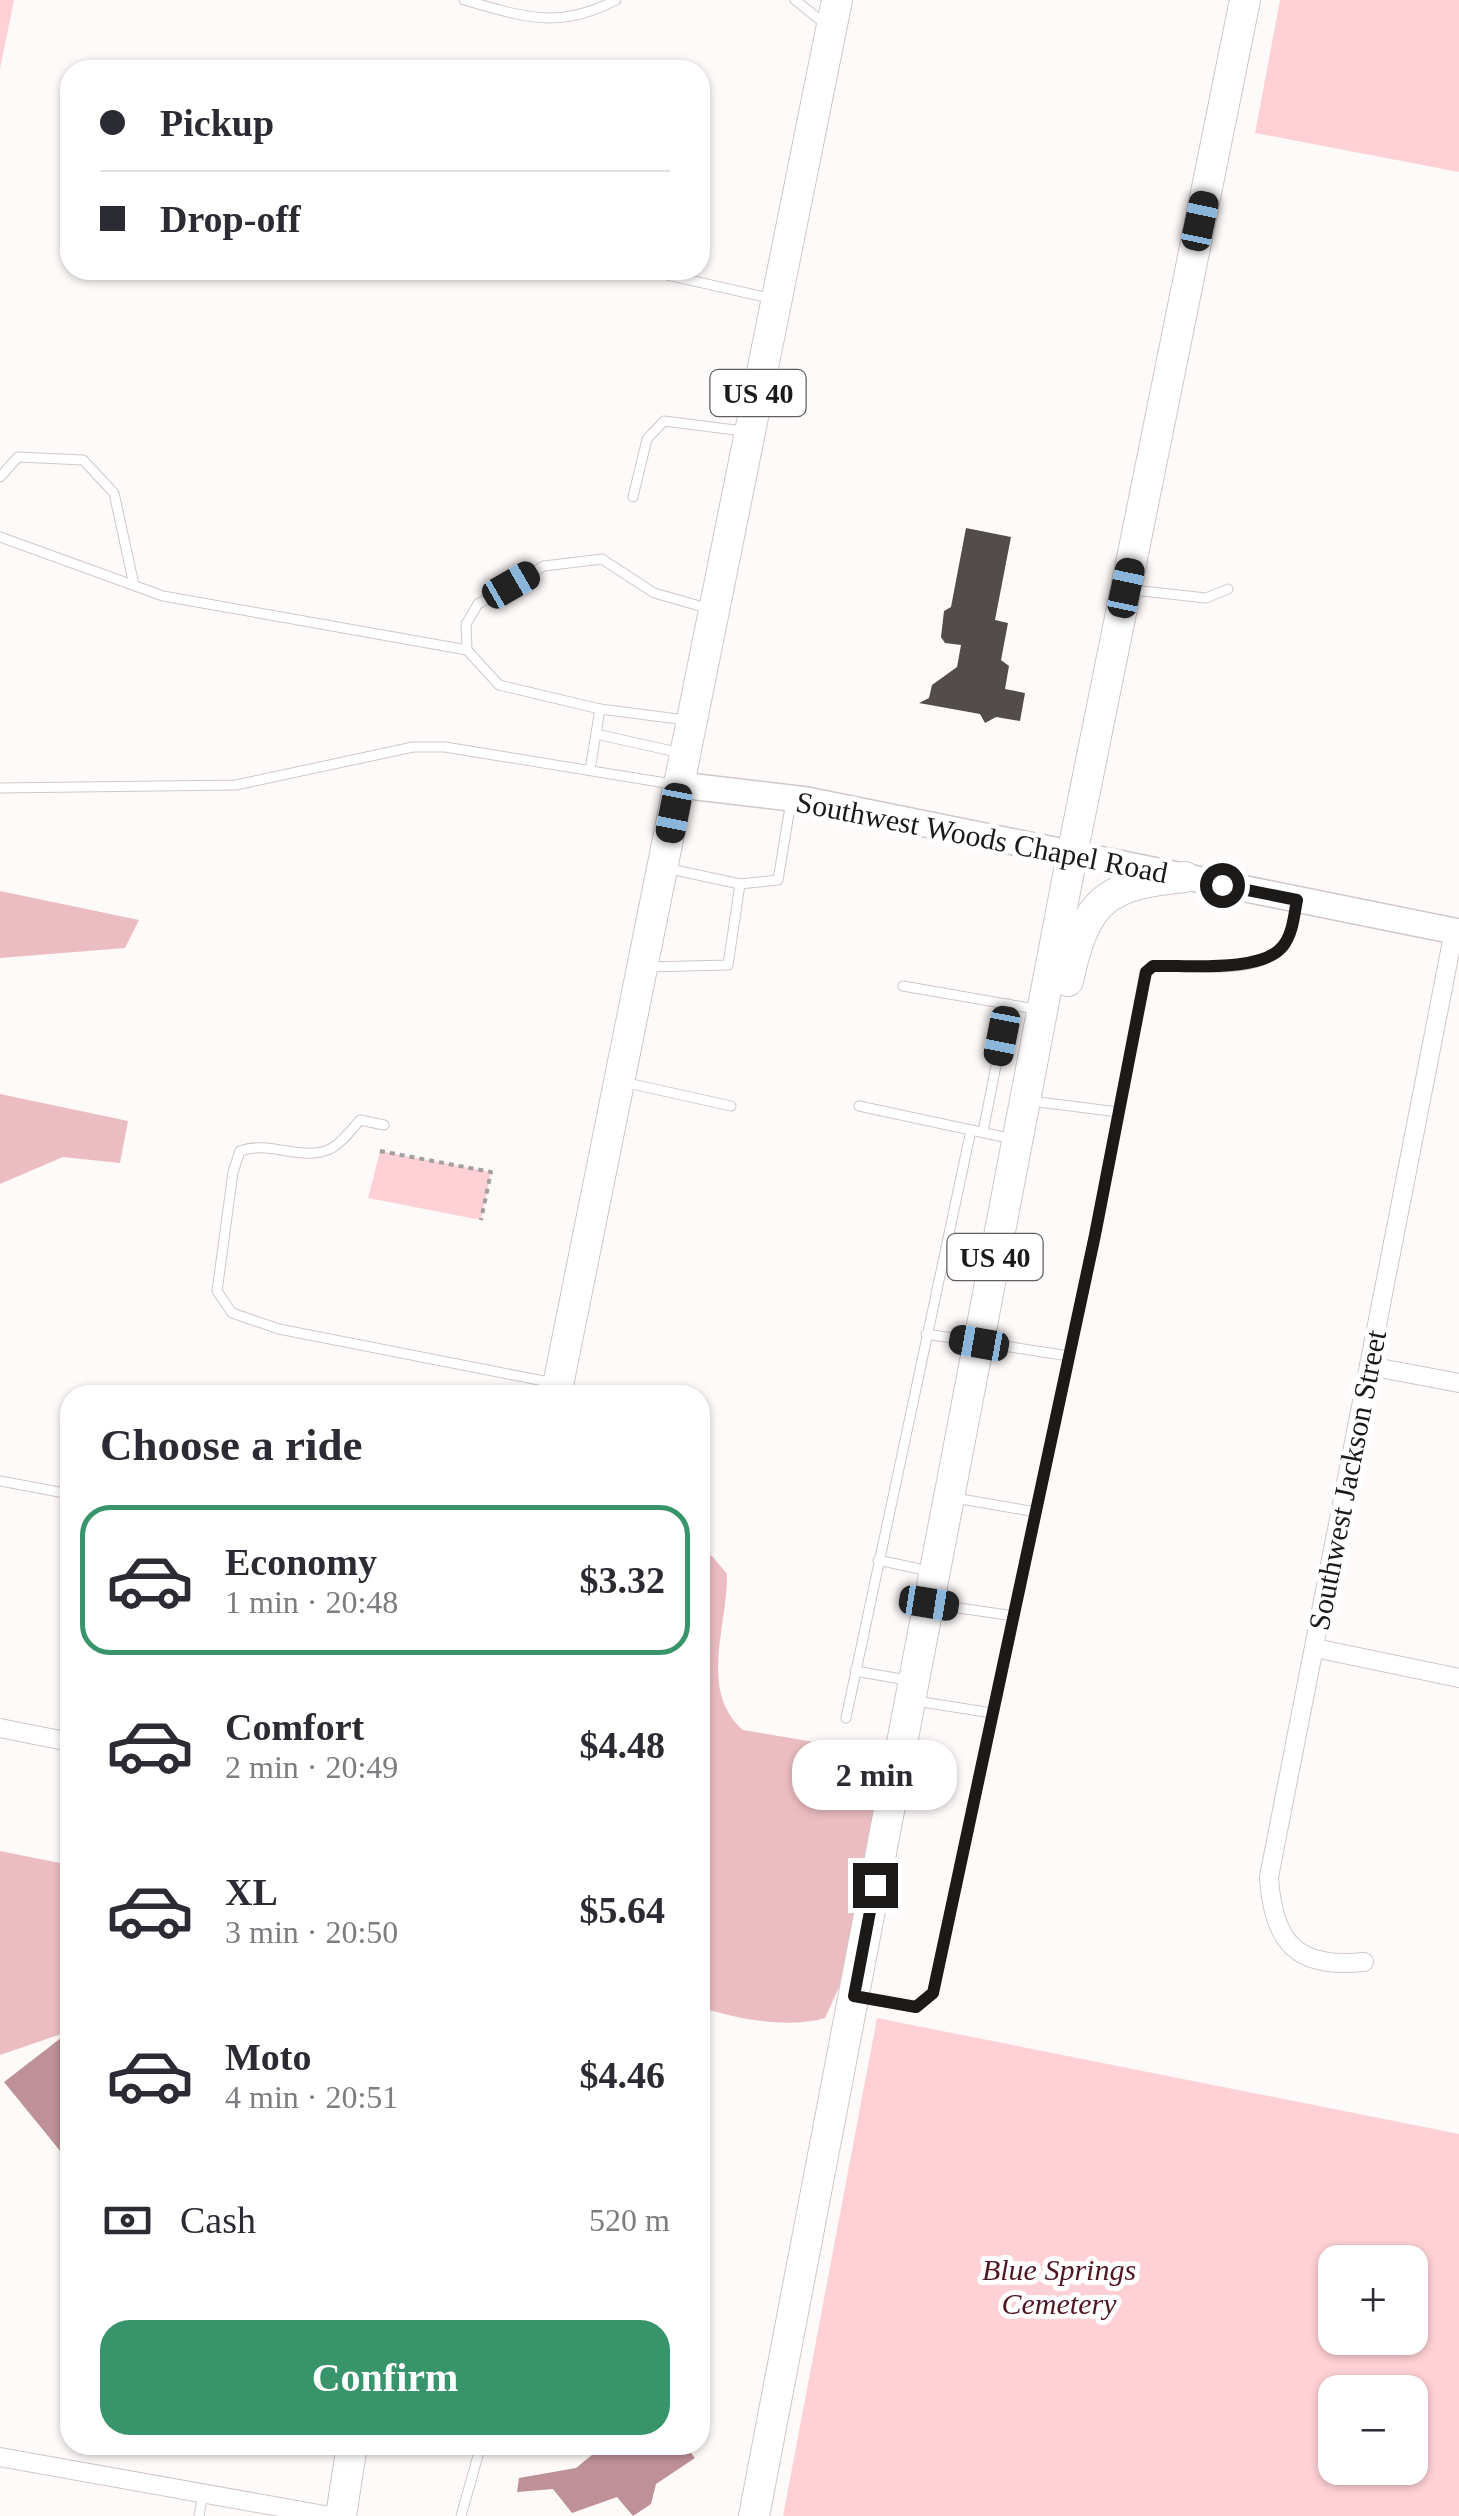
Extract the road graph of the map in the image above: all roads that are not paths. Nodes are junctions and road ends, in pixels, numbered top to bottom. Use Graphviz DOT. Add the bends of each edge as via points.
graph roads {
  1 [pos="464,0"];
  2 [pos="616,0"];
  3 [pos="795,0"];
  4 [pos="1245,0"];
  5 [pos="834,14"];
  6 [pos="689,280"];
  7 [pos="776,300"];
  8 [pos="750,432"];
  9 [pos="0,477"];
  10 [pos="633,498"];
  11 [pos="0,538"];
  12 [pos="134,585"];
  13 [pos="1126,588"];
  14 [pos="1228,589"];
  15 [pos="715,610"];
  16 [pos="467,650"];
  17 [pos="600,709"];
  18 [pos="692,721"];
  19 [pos="596,734"];
  20 [pos="686,754"];
  21 [pos="590,770"];
  22 [pos="680,786"];
  23 [pos="0,788"];
  24 [pos="792,798"];
  25 [pos="1072,854"];
  26 [pos="663,868"];
  27 [pos="1185,878"];
  28 [pos="740,884"];
  29 [pos="1297,900"];
  30 [pos="1456,931"];
  31 [pos="643,966"];
  32 [pos="904,986"];
  33 [pos="1008,1004"];
  34 [pos="1042,1010"];
  35 [pos="620,1082"];
  36 [pos="1025,1101"];
  37 [pos="731,1106"];
  38 [pos="859,1106"];
  39 [pos="1118,1112"];
  40 [pos="384,1124"];
  41 [pos="971,1130"];
  42 [pos="983,1132"];
  43 [pos="1018,1140"];
  44 [pos="926,1334"];
  45 [pos="979,1343"];
  46 [pos="1069,1356"];
  47 [pos="1369,1366"];
  48 [pos="1459,1383"];
  49 [pos="534,1385"];
  50 [pos="558,1385"];
  51 [pos="0,1480"];
  52 [pos="60,1492"];
  53 [pos="950,1497"];
  54 [pos="1036,1512"];
  55 [pos="878,1560"];
  56 [pos="935,1572"];
  57 [pos="929,1603"];
  58 [pos="1014,1616"];
  59 [pos="1315,1648"];
  60 [pos="855,1671"];
  61 [pos="1459,1678"];
  62 [pos="912,1691"];
  63 [pos="992,1713"];
  64 [pos="846,1718"];
  65 [pos="0,1728"];
  66 [pos="60,1740"];
  67 [pos="1364,1962"];
  68 [pos="854,1996"];
  69 [pos="350,2455"];
  70 [pos="478,2455"];
  71 [pos="0,2456"];
  72 [pos="203,2493"];
  73 [pos="199,2516"];
  74 [pos="330,2516"];
  75 [pos="341,2516"];
  76 [pos="461,2516"];
  77 [pos="754,2516"];
  1 -- 2 [label="lane" via="551,20"];
  3 -- 5 [label="lane"];
  4 -- 13 [label="main road, US 40"];
  5 -- 7 [label="main road, US 40"];
  6 -- 7 [label="lane"];
  7 -- 8 [label="main road, US 40"];
  8 -- 10 [label="lane" via="664,421 647,439"];
  8 -- 15 [label="main road, US 40"];
  9 -- 12 [label="lane" via="18,457 84,460 114,492"];
  11 -- 12 [label="lane"];
  12 -- 16 [label="lane" via="163,596"];
  13 -- 14 [label="lane" via="1206,598"];
  13 -- 25 [label="main road, US 40"];
  15 -- 16 [label="lane" via="654,593 602,559 544,566 478,604 466,624"];
  15 -- 18 [label="main road, US 40"];
  16 -- 17 [label="lane" via="499,686"];
  17 -- 18 [label="lane"];
  17 -- 19 [label="lane"];
  18 -- 20 [label="main road, US 40"];
  19 -- 20 [label="lane"];
  19 -- 21 [label="lane"];
  20 -- 22 [label="main road, US 40"];
  21 -- 22 [label="lane"];
  21 -- 23 [label="lane" via="413,747 236,786"];
  22 -- 24 [label="main road, Southwest Woods Chapel Road"];
  22 -- 26 [label="main road, US 40"];
  24 -- 25 [label="main road, Southwest Woods Chapel Road"];
  24 -- 28 [label="lane" via="778,880"];
  25 -- 27 [label="main road, Southwest Woods Chapel Road"];
  25 -- 34 [label="main road, US 40"];
  26 -- 28 [label="lane"];
  26 -- 31 [label="main road, US 40"];
  27 -- 29 [label="main road, Southwest Woods Chapel Road"];
  27 -- 36 [label="main road" via="1120,888 1089,914 1044,1068"];
  28 -- 31 [label="lane" via="728,965"];
  29 -- 30 [label="main road, Southwest Woods Chapel Road"];
  29 -- 39 [label="lane" via="1282,948 1254,964 1153,966 1146,972"];
  30 -- 47 [label="street, Southwest Jackson Street"];
  31 -- 35 [label="main road, US 40"];
  32 -- 33 [label="lane"];
  33 -- 34 [label="lane"];
  33 -- 42 [label="lane"];
  34 -- 36 [label="main road, US 40"];
  35 -- 37 [label="lane"];
  35 -- 50 [label="main road, US 40"];
  36 -- 39 [label="lane"];
  36 -- 43 [label="main road, US 40"];
  38 -- 41 [label="lane"];
  39 -- 46 [label="lane"];
  40 -- 49 [label="lane" via="360,1120 331,1149 307,1153 256,1145 240,1151 216,1292 232,1313 280,1329"];
  41 -- 42 [label="lane"];
  41 -- 44 [label="lane"];
  42 -- 43 [label="lane"];
  43 -- 45 [label="main road, US 40"];
  44 -- 45 [label="lane"];
  44 -- 55 [label="lane"];
  45 -- 46 [label="lane"];
  45 -- 53 [label="main road, US 40"];
  46 -- 54 [label="lane"];
  47 -- 48 [label="street"];
  47 -- 59 [label="street, Southwest Jackson Street"];
  51 -- 52 [label="lane"];
  53 -- 54 [label="lane"];
  53 -- 56 [label="main road, US 40"];
  54 -- 58 [label="lane"];
  55 -- 56 [label="lane"];
  55 -- 60 [label="lane"];
  56 -- 57 [label="main road, US 40"];
  57 -- 58 [label="lane"];
  57 -- 62 [label="main road, US 40"];
  58 -- 63 [label="lane"];
  59 -- 61 [label="street"];
  59 -- 67 [label="street, Southwest Jackson Street" via="1268,1877 1271,1909 1283,1937 1304,1958 1334,1966"];
  60 -- 62 [label="lane"];
  60 -- 64 [label="lane"];
  62 -- 63 [label="lane"];
  62 -- 68 [label="main road, US 40"];
  63 -- 68 [label="lane" via="933,1993 916,2007"];
  65 -- 66 [label="street"];
  68 -- 77 [label="main road, US 40"];
  69 -- 75 [label="main road"];
  70 -- 76 [label="lane"];
  71 -- 72 [label="street"];
  72 -- 73 [label="lane"];
  72 -- 74 [label="street"];
}
